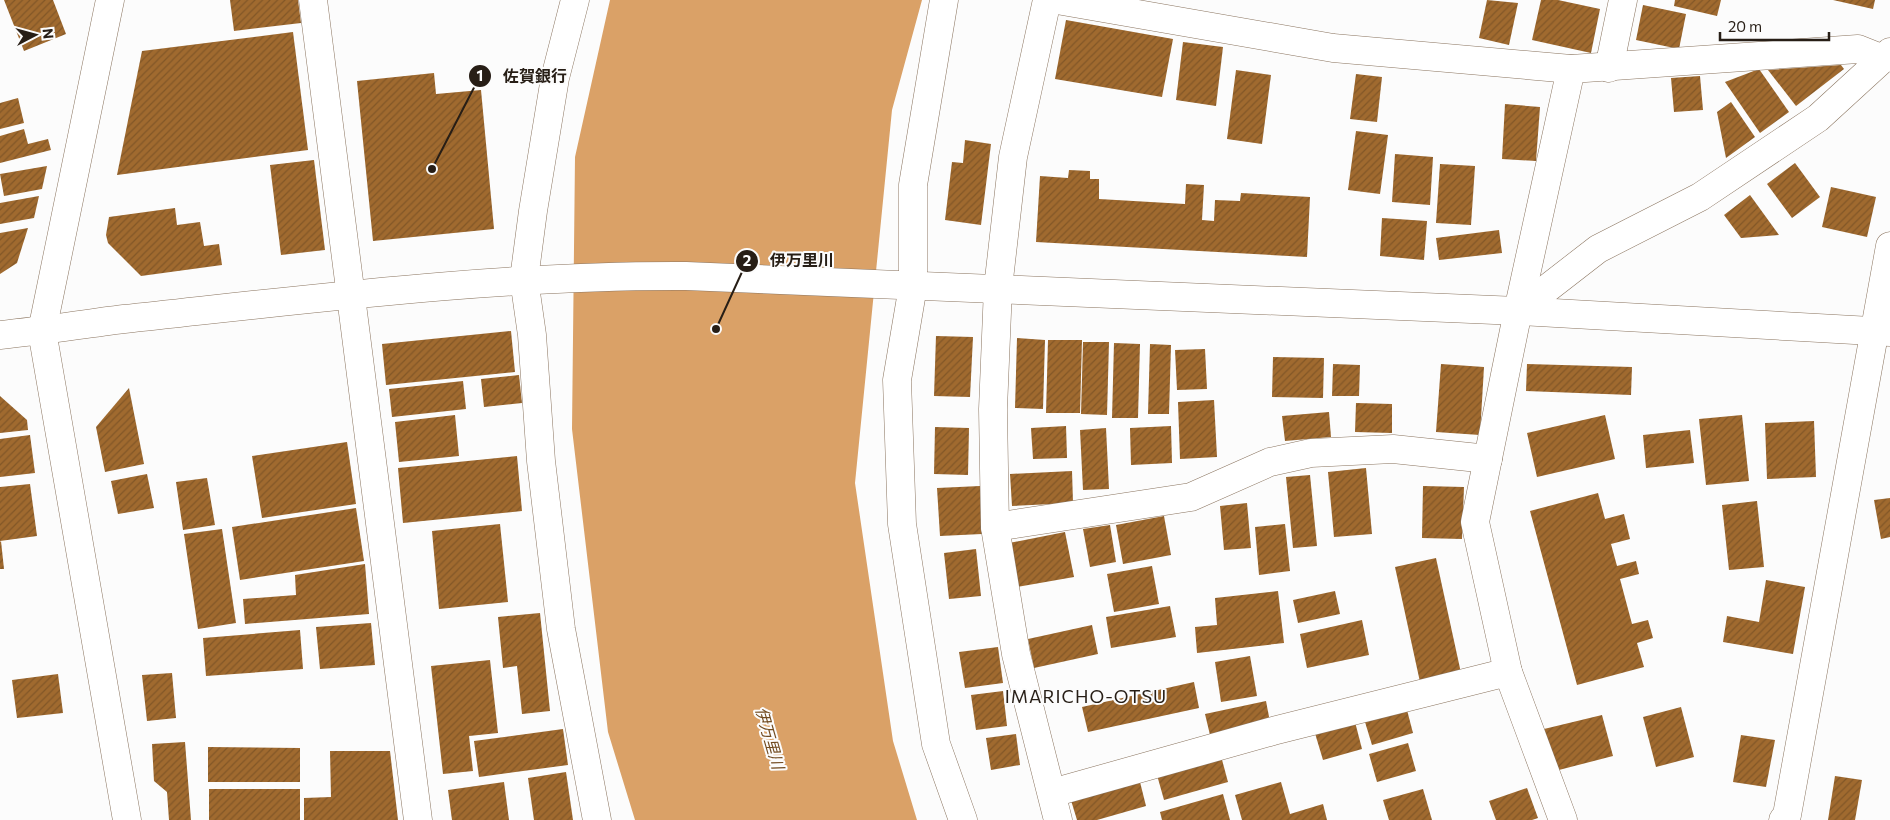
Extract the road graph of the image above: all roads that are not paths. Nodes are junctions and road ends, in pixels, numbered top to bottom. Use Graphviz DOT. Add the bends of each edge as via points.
graph roads {
  1 [pos="110,0"];
  2 [pos="313,0"];
  3 [pos="575,0"];
  4 [pos="944,0"];
  5 [pos="1047,0"];
  6 [pos="1057,0"];
  7 [pos="1623,0"];
  8 [pos="1886,56"];
  9 [pos="1609,68"];
  10 [pos="1571,69"];
  11 [pos="1890,246"];
  12 [pos="524,279"];
  13 [pos="913,286"];
  14 [pos="998,288"];
  15 [pos="350,296"];
  16 [pos="1518,311"];
  17 [pos="42,331"];
  18 [pos="1883,332"];
  19 [pos="0,334"];
  20 [pos="1488,459"];
  21 [pos="995,527"];
  22 [pos="1508,672"];
  23 [pos="1052,793"];
  24 [pos="127,820"];
  25 [pos="418,820"];
  26 [pos="597,820"];
  27 [pos="963,820"];
  28 [pos="1058,820"];
  29 [pos="1563,820"];
  30 [pos="1783,820"];
  1 -- 17 [label="street"];
  2 -- 15 [label="street"];
  3 -- 12 [label="street" via="555,78"];
  4 -- 13 [label="street" via="913,185"];
  5 -- 14 [label="street" via="1013,157"];
  6 -- 10 [label="street" via="1333,48"];
  7 -- 9 [label="street"];
  8 -- 9 [label="street" via="1858,49"];
  8 -- 16 [label="street" via="1818,118 1700,197 1598,249"];
  9 -- 10 [label="street"];
  10 -- 16 [label="street"];
  11 -- 18 [label="street"];
  12 -- 13 [label="street" via="598,275 686,276"];
  12 -- 15 [label="street"];
  12 -- 26 [label="street" via="561,629"];
  13 -- 14 [label="street"];
  13 -- 27 [label="street" via="897,380 902,524 936,744"];
  14 -- 16 [label="street"];
  14 -- 21 [label="street" via="993,409"];
  15 -- 17 [label="street"];
  15 -- 25 [label="street"];
  16 -- 18 [label="street"];
  16 -- 20 [label="street"];
  17 -- 19 [label="street"];
  17 -- 24 [label="street"];
  18 -- 30 [label="street"];
  20 -- 21 [label="street" via="1393,449 1311,453 1270,462 1191,497"];
  20 -- 22 [label="street" via="1475,522"];
  21 -- 23 [label="street" via="1016,654"];
  22 -- 23 [label="street"];
  22 -- 29 [label="street"];
  23 -- 28 [label="street"];
}
